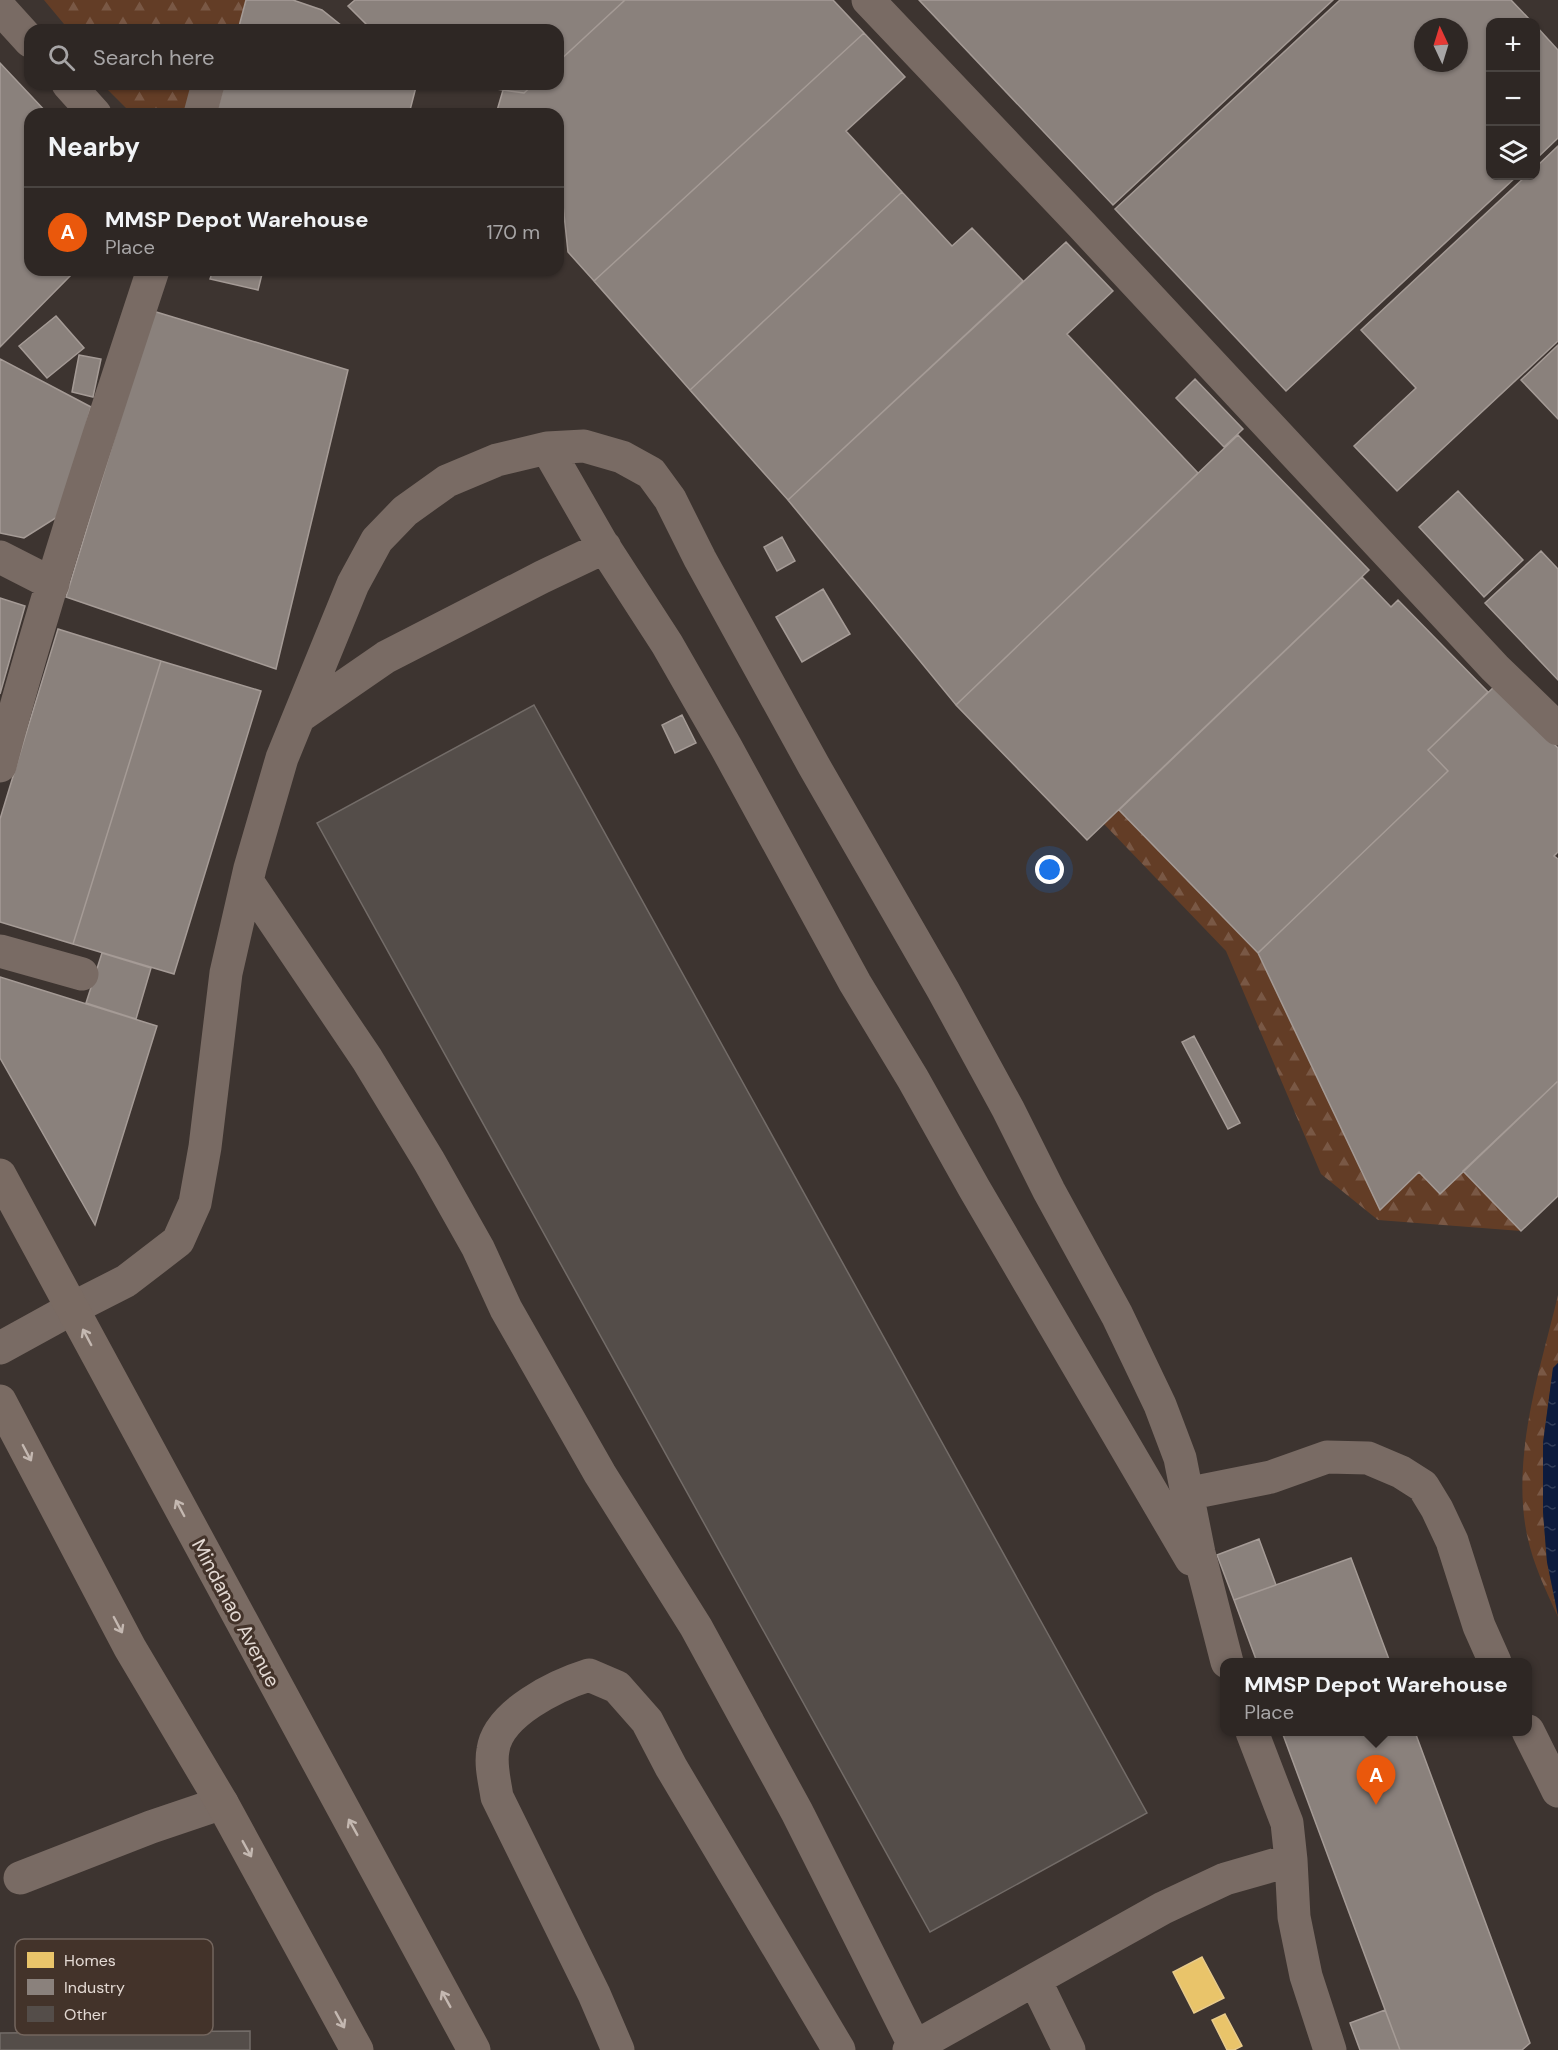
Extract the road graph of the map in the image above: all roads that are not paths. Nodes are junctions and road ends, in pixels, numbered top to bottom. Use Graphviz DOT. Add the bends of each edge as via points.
graph roads {
  1 [pos="868,0"];
  2 [pos="0,8"];
  3 [pos="24,34"];
  4 [pos="73,90"];
  5 [pos="206,90"];
  6 [pos="90,108"];
  7 [pos="202,108"];
  8 [pos="151,276"];
  9 [pos="547,448"];
  10 [pos="605,547"];
  11 [pos="0,557"];
  12 [pos="53,584"];
  13 [pos="299,717"];
  14 [pos="1558,729"];
  15 [pos="0,766"];
  16 [pos="247,881"];
  17 [pos="0,951"];
  18 [pos="82,974"];
  19 [pos="0,1174"];
  20 [pos="71,1308"];
  21 [pos="0,1348"];
  22 [pos="0,1401"];
  23 [pos="1186,1494"];
  24 [pos="1206,1584"];
  25 [pos="1226,1658"];
  26 [pos="1493,1658"];
  27 [pos="1254,1736"];
  28 [pos="1530,1736"];
  29 [pos="1558,1791"];
  30 [pos="222,1803"];
  31 [pos="1291,1860"];
  32 [pos="20,1878"];
  33 [pos="1035,1980"];
  34 [pos="912,2049"];
  35 [pos="357,2050"];
  36 [pos="474,2050"];
  37 [pos="618,2050"];
  38 [pos="839,2050"];
  39 [pos="1069,2050"];
  40 [pos="1330,2050"];
  1 -- 14 [label="lane" via="1496,668"];
  2 -- 3 [label="lane"];
  4 -- 6 [label="lane"];
  5 -- 7 [label="lane"];
  8 -- 12 [label="lane"];
  9 -- 10 [label="lane"];
  9 -- 13 [label="lane" via="497,460 447,481 405,511 377,540 353,584"];
  9 -- 23 [label="lane" via="584,446 622,457 651,473 670,499 814,766 943,990 1117,1315 1160,1405 1180,1458"];
  10 -- 13 [label="lane" via="386,657"];
  10 -- 24 [label="lane" via="667,644 855,983"];
  11 -- 12 [label="lane"];
  12 -- 15 [label="lane"];
  13 -- 16 [label="lane" via="282,758"];
  16 -- 20 [label="lane" via="226,973 206,1147 195,1203 178,1241 126,1281"];
  16 -- 34 [label="lane" via="367,1059 417,1141 594,1464 696,1627 797,1812"];
  17 -- 18 [label="lane"];
  19 -- 20 [label="main road, Mindanao Avenue"];
  20 -- 21 [label="lane"];
  36 -- 20 [label="main road, Mindanao Avenue, one-way"];
  22 -- 30 [label="main road, one-way" via="130,1648"];
  23 -- 24 [label="lane"];
  23 -- 26 [label="lane" via="1271,1477 1327,1457 1368,1458 1401,1472 1423,1486 1437,1509"];
  24 -- 25 [label="lane"];
  27 -- 31 [label="lane" via="1287,1823"];
  28 -- 29 [label="lane"];
  30 -- 32 [label="lane"];
  30 -- 35 [label="main road, one-way"];
  31 -- 33 [label="lane" via="1215,1883"];
  31 -- 40 [label="lane" via="1294,1917 1306,1976"];
  33 -- 34 [label="lane"];
  33 -- 39 [label="lane"];
  37 -- 38 [label="lane" via="497,1797 492,1750 502,1729 533,1700 565,1682 589,1675 617,1687 647,1721"];
}
